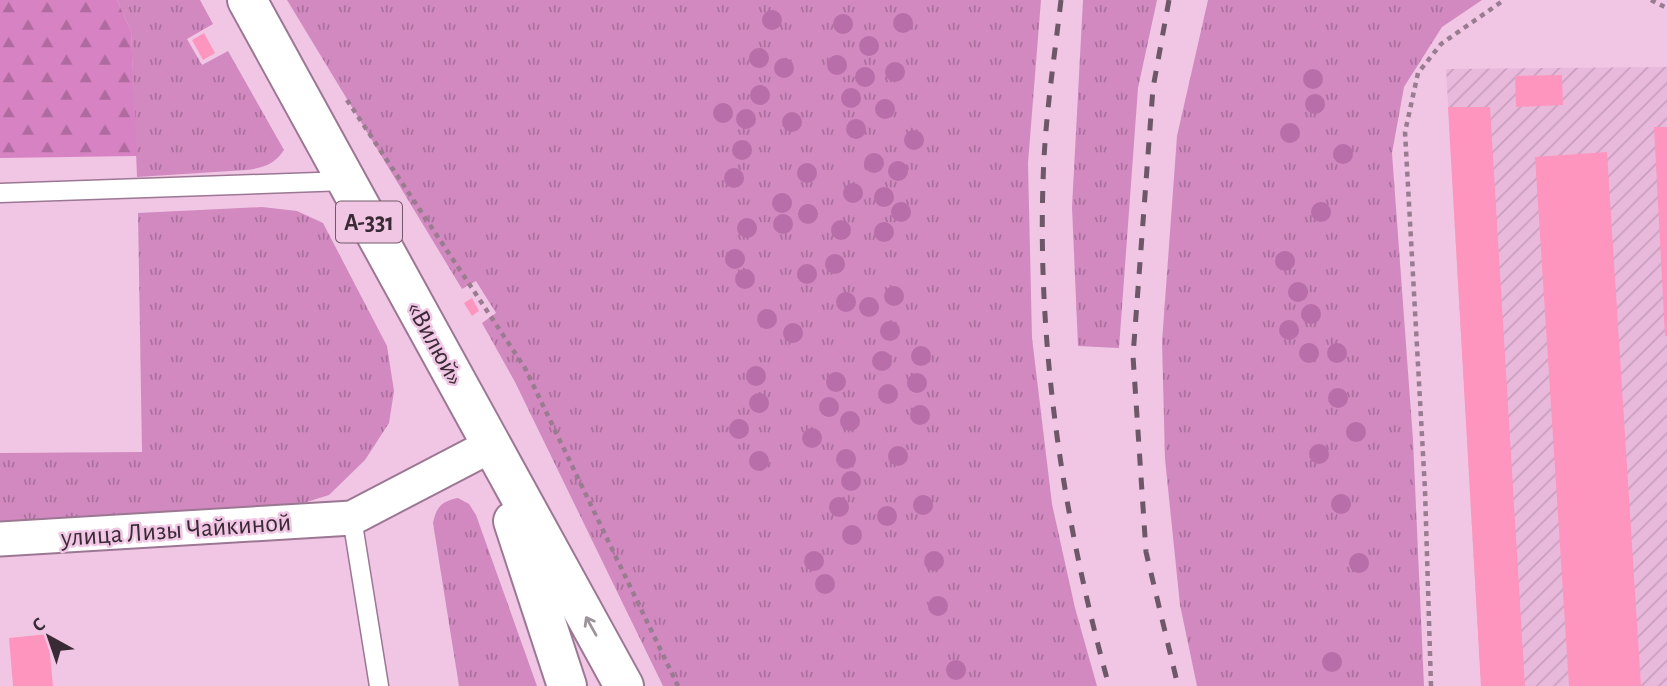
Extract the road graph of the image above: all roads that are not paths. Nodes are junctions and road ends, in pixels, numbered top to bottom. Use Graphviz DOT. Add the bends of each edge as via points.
graph roads {
  1 [pos="247,0"];
  2 [pos="346,181"];
  3 [pos="0,193"];
  4 [pos="490,446"];
  5 [pos="352,518"];
  6 [pos="0,539"];
  7 [pos="379,686"];
  8 [pos="567,686"];
  9 [pos="624,686"];
  1 -- 2 [label="highway, «Вилюй» / А-331"];
  2 -- 3 [label="lane"];
  2 -- 4 [label="highway, «Вилюй» / А-331"];
  4 -- 5 [label="street"];
  4 -- 8 [label="highway"];
  9 -- 4 [label="highway, «Вилюй» / А-331, one-way"];
  5 -- 6 [label="street, улица Лизы Чайкиной"];
  5 -- 7 [label="lane"];
}
